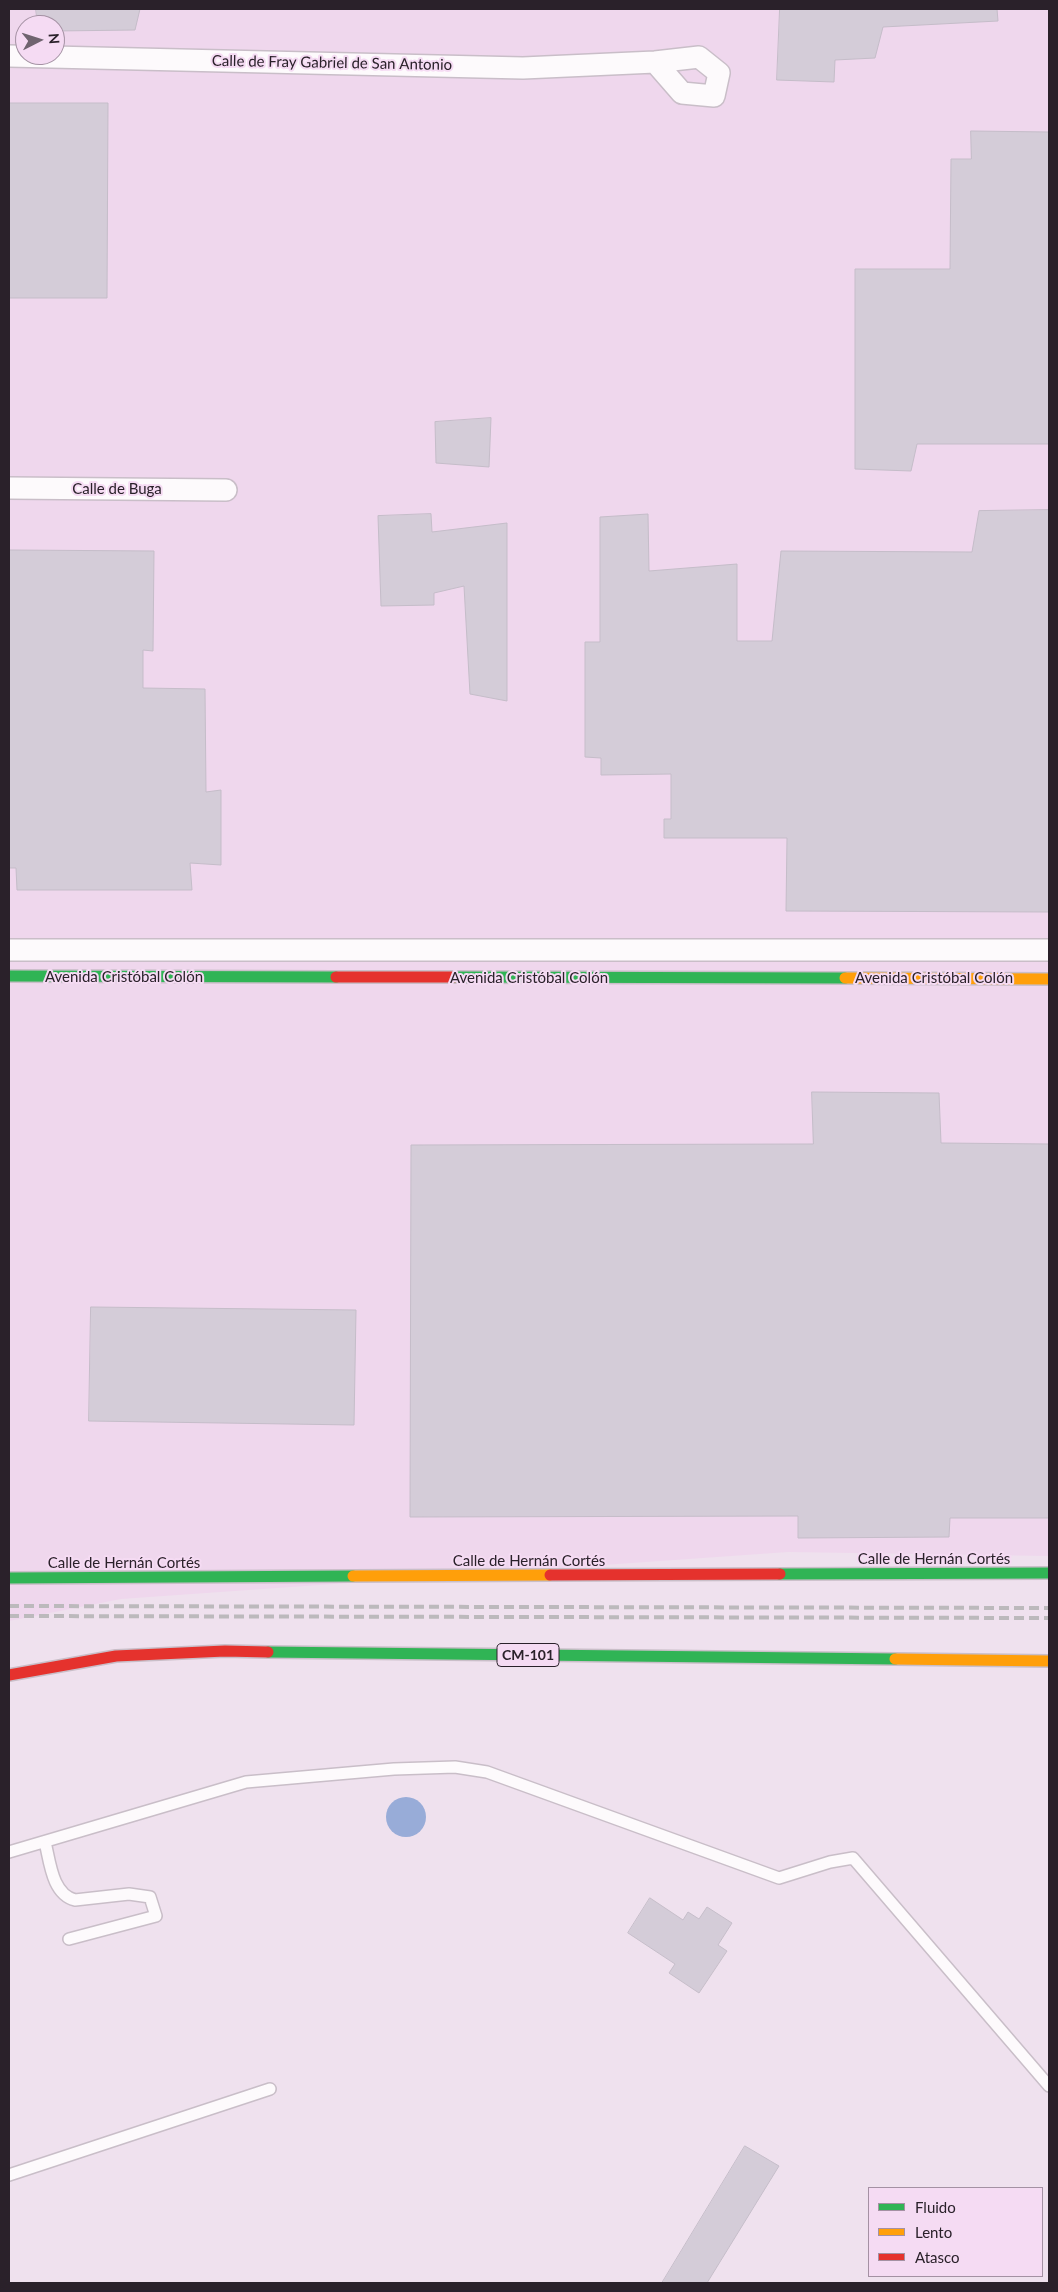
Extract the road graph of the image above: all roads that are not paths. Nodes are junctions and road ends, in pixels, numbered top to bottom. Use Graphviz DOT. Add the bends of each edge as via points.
graph roads {
  1 [pos="9,56"];
  2 [pos="655,62"];
  3 [pos="9,488"];
  4 [pos="226,490"];
  5 [pos="9,950"];
  6 [pos="1049,950"];
  7 [pos="9,976"];
  8 [pos="1049,979"];
  9 [pos="1049,1573"];
  10 [pos="9,1578"];
  11 [pos="1049,1660"];
  12 [pos="9,1675"];
  13 [pos="45,1842"];
  14 [pos="9,1852"];
  15 [pos="69,1939"];
  16 [pos="1049,2086"];
  17 [pos="270,2089"];
  18 [pos="9,2175"];
  1 -- 2 [label="street, Calle de Fray Gabriel de San Antonio" via="523,68"];
  3 -- 4 [label="street, Calle de Buga"];
  5 -- 6 [label="street, Avenida Cristóbal Colón"];
  7 -- 8 [label="street, Avenida Cristóbal Colón"];
  9 -- 10 [label="street, Calle de Hernán Cortés"];
  11 -- 12 [label="street, CM-101" via="225,1651 116,1656"];
  13 -- 14 [label="lane"];
  13 -- 15 [label="lane" via="54,1876 66,1898 140,1894 150,1897 156,1916"];
  13 -- 16 [label="lane" via="246,1782 455,1767 487,1772 780,1878 853,1858"];
  17 -- 18 [label="lane"];
}
